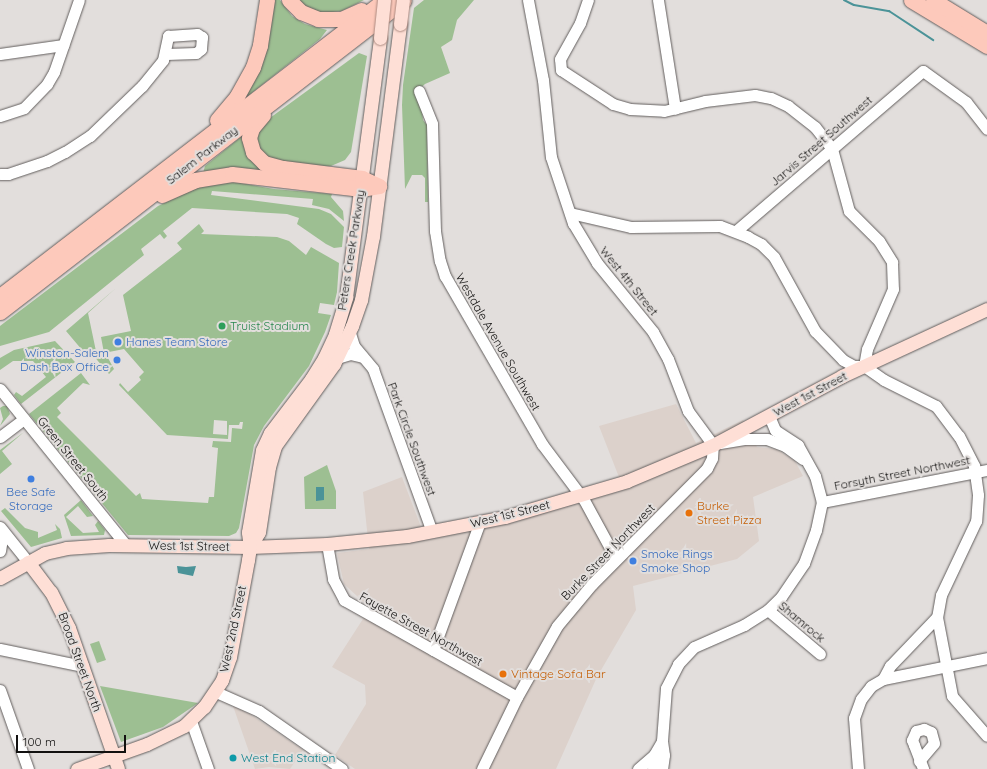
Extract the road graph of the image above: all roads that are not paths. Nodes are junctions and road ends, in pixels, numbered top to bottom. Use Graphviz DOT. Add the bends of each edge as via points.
graph roads {
  1 [pos="79,0"];
  2 [pos="267,0"];
  3 [pos="289,0"];
  4 [pos="375,0"];
  5 [pos="385,0"];
  6 [pos="403,0"];
  7 [pos="528,0"];
  8 [pos="588,0"];
  9 [pos="658,0"];
  10 [pos="911,0"];
  11 [pos="934,7"];
  12 [pos="987,33"];
  13 [pos="63,45"];
  14 [pos="987,46"];
  15 [pos="0,54"];
  16 [pos="166,54"];
  17 [pos="987,56"];
  18 [pos="561,70"];
  19 [pos="543,79"];
  20 [pos="419,91"];
  21 [pos="282,94"];
  22 [pos="675,109"];
  23 [pos="0,116"];
  24 [pos="987,129"];
  25 [pos="832,149"];
  26 [pos="164,169"];
  27 [pos="0,174"];
  28 [pos="361,183"];
  29 [pos="380,186"];
  30 [pos="570,214"];
  31 [pos="116,222"];
  32 [pos="736,231"];
  33 [pos="0,296"];
  34 [pos="987,309"];
  35 [pos="0,312"];
  36 [pos="350,333"];
  37 [pos="363,357"];
  38 [pos="338,358"];
  39 [pos="864,366"];
  40 [pos="0,389"];
  41 [pos="769,416"];
  42 [pos="24,419"];
  43 [pos="0,437"];
  44 [pos="714,444"];
  45 [pos="808,462"];
  46 [pos="987,470"];
  47 [pos="975,472"];
  48 [pos="581,495"];
  49 [pos="822,502"];
  50 [pos="478,524"];
  51 [pos="2,529"];
  52 [pos="432,532"];
  53 [pos="327,544"];
  54 [pos="126,545"];
  55 [pos="250,547"];
  56 [pos="0,551"];
  57 [pos="616,559"];
  58 [pos="28,562"];
  59 [pos="0,578"];
  60 [pos="768,610"];
  61 [pos="937,617"];
  62 [pos="0,649"];
  63 [pos="433,650"];
  64 [pos="820,654"];
  65 [pos="987,658"];
  66 [pos="83,666"];
  67 [pos="946,666"];
  68 [pos="883,679"];
  69 [pos="0,690"];
  70 [pos="216,692"];
  71 [pos="517,697"];
  72 [pos="191,721"];
  73 [pos="987,736"];
  74 [pos="659,755"];
  75 [pos="114,756"];
  76 [pos="28,769"];
  77 [pos="77,769"];
  78 [pos="118,769"];
  79 [pos="208,769"];
  80 [pos="342,769"];
  81 [pos="482,769"];
  82 [pos="638,769"];
  83 [pos="653,769"];
  84 [pos="662,769"];
  85 [pos="667,769"];
  86 [pos="858,769"];
  1 -- 13 [label="street"];
  2 -- 26 [label="highway" via="260,45 243,88 221,116 168,160"];
  3 -- 4 [label="highway" via="306,16 329,20 348,17"];
  5 -- 26 [label="highway, Salem Parkway"];
  5 -- 28 [label="main road, Peters Creek Parkway, bridge"];
  6 -- 21 [label="highway, Salem Parkway"];
  6 -- 29 [label="main road, Peters Creek Parkway, bridge"];
  7 -- 19 [label="street, West 4th Street"];
  8 -- 18 [label="street" via="580,22 560,59"];
  9 -- 22 [label="street"];
  10 -- 11 [label="highway"];
  11 -- 12 [label="highway"];
  11 -- 14 [label="highway"];
  11 -- 17 [label="highway" via="942,26"];
  13 -- 15 [label="street"];
  13 -- 23 [label="street" via="54,72 39,95 24,108"];
  16 -- 27 [label="street" via="142,86 113,116 77,146 47,160 8,174"];
  18 -- 19 [label="street"];
  18 -- 22 [label="street" via="613,104 652,112"];
  19 -- 30 [label="street, West 4th Street" via="551,157"];
  20 -- 48 [label="street, Westdale Avenue Southwest" via="432,124 435,231 445,276 542,444"];
  21 -- 28 [label="highway" via="252,128 249,143 256,156 276,167"];
  21 -- 31 [label="highway, Salem Parkway"];
  22 -- 25 [label="street" via="733,96 755,95 771,98 798,112 815,127"];
  24 -- 25 [label="street, Jarvis Street Southwest" via="966,102 923,71"];
  25 -- 32 [label="street, Jarvis Street Southwest"];
  25 -- 39 [label="street" via="849,211 879,241 892,262 892,289 867,349"];
  26 -- 33 [label="highway, Salem Parkway"];
  28 -- 29 [label="highway"];
  28 -- 31 [label="highway" via="241,174 221,175 178,186 128,219"];
  28 -- 55 [label="main road, Peters Creek Parkway" via="348,285 340,322 318,369 273,430 262,450 248,532"];
  29 -- 36 [label="main road, Peters Creek Parkway" via="364,288"];
  30 -- 32 [label="street" via="631,226 653,228 702,224"];
  30 -- 44 [label="street, West 4th Street" via="597,263 653,332 668,359 688,411"];
  31 -- 35 [label="highway, Salem Parkway"];
  32 -- 39 [label="street" via="761,244 774,257 815,331 830,347 848,364"];
  34 -- 39 [label="main road, West 1st Street"];
  36 -- 37 [label="street, Park Circle Southwest" via="354,346"];
  36 -- 38 [label="main road, Peters Creek Parkway"];
  37 -- 38 [label="street" via="350,354"];
  37 -- 52 [label="street, Park Circle Southwest" via="373,369"];
  38 -- 55 [label="main road, Peters Creek Parkway" via="275,446 269,467 259,532"];
  39 -- 41 [label="main road, West 1st Street"];
  39 -- 47 [label="street" via="884,380 936,406 959,436 969,453"];
  40 -- 42 [label="street, Green Street South"];
  41 -- 44 [label="main road, West 1st Street"];
  41 -- 45 [label="street" via="775,430 798,445"];
  42 -- 43 [label="street"];
  42 -- 54 [label="street, Green Street South"];
  44 -- 45 [label="street" via="767,439 786,446"];
  44 -- 48 [label="main road, West 1st Street" via="634,478"];
  44 -- 57 [label="street, Burke Street Northwest" via="707,468"];
  45 -- 49 [label="street"];
  46 -- 47 [label="street, Forsyth Street Northwest"];
  47 -- 49 [label="street, Forsyth Street Northwest"];
  47 -- 61 [label="street" via="978,495 976,521 944,588"];
  48 -- 50 [label="main road, West 1st Street"];
  48 -- 57 [label="street, Westdale Avenue Southwest"];
  49 -- 60 [label="street" via="816,530 804,563 788,589"];
  50 -- 52 [label="main road, West 1st Street"];
  50 -- 63 [label="street"];
  51 -- 56 [label="street"];
  51 -- 58 [label="street"];
  52 -- 53 [label="main road, West 1st Street"];
  53 -- 55 [label="main road, West 1st Street"];
  53 -- 63 [label="street, Fayette Street Northwest" via="333,579 344,600"];
  54 -- 55 [label="main road, West 1st Street"];
  54 -- 58 [label="main road, West 1st Street" via="66,548 46,553"];
  55 -- 70 [label="main road, West 2nd Street" via="230,657"];
  57 -- 71 [label="street, Burke Street Northwest" via="557,626"];
  58 -- 59 [label="main road, West 1st Street"];
  58 -- 66 [label="main road, Broad Street North" via="60,610"];
  60 -- 64 [label="street, Shamrock"];
  60 -- 74 [label="street" via="744,625 703,641 687,653 671,675 666,688"];
  61 -- 67 [label="street"];
  61 -- 68 [label="street" via="890,666"];
  62 -- 66 [label="street"];
  63 -- 71 [label="street, Fayette Street Northwest"];
  65 -- 67 [label="street"];
  66 -- 75 [label="main road, Broad Street North"];
  67 -- 68 [label="street"];
  67 -- 73 [label="street" via="952,696"];
  68 -- 86 [label="street" via="866,690 857,708 854,728"];
  69 -- 76 [label="street"];
  70 -- 72 [label="main road, West 2nd Street"];
  70 -- 80 [label="street" via="259,711"];
  71 -- 81 [label="street, Burke Street Northwest"];
  72 -- 75 [label="main road, West 2nd Street" via="166,736"];
  72 -- 79 [label="street"];
  74 -- 82 [label="street"];
  74 -- 83 [label="street"];
  74 -- 84 [label="street"];
  74 -- 85 [label="street"];
  75 -- 77 [label="main road, West 2nd Street"];
  75 -- 78 [label="main road, Broad Street North"];
}
